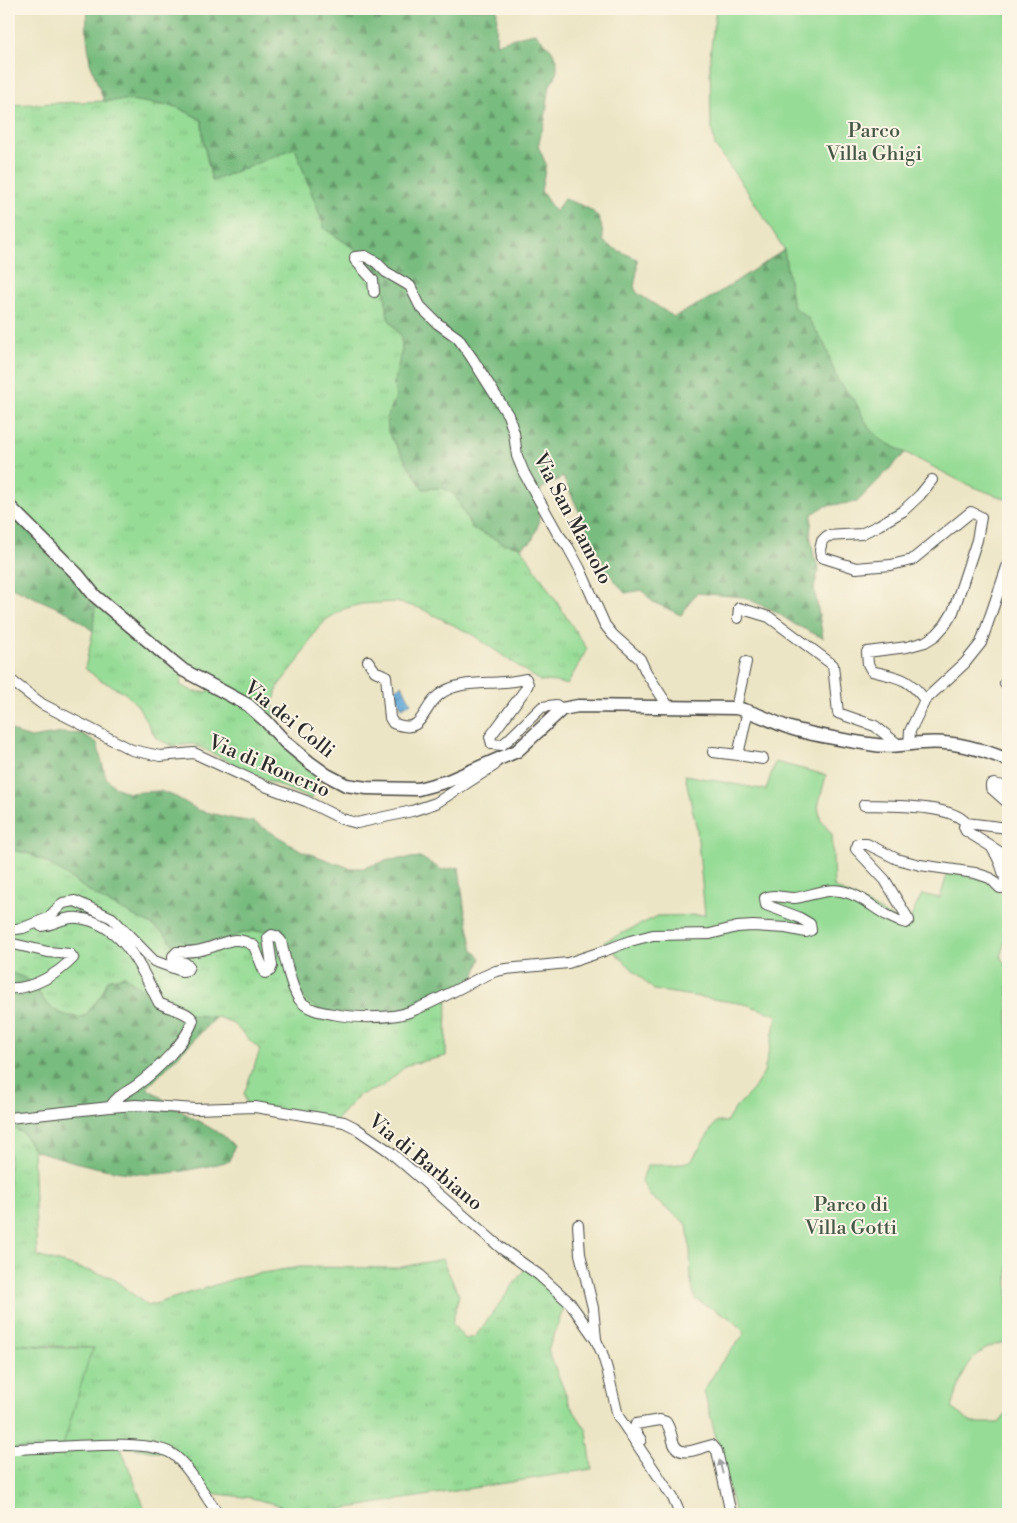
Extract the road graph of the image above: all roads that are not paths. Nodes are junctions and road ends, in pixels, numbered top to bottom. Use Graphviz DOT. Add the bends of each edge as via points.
graph roads {
  1 [pos="374,292"];
  2 [pos="932,480"];
  3 [pos="9,506"];
  4 [pos="1008,564"];
  5 [pos="738,618"];
  6 [pos="368,661"];
  7 [pos="746,662"];
  8 [pos="9,678"];
  9 [pos="925,700"];
  10 [pos="668,706"];
  11 [pos="562,709"];
  12 [pos="742,709"];
  13 [pos="905,745"];
  14 [pos="517,751"];
  15 [pos="713,752"];
  16 [pos="738,754"];
  17 [pos="763,759"];
  18 [pos="1008,760"];
  19 [pos="1008,787"];
  20 [pos="1008,803"];
  21 [pos="864,805"];
  22 [pos="966,823"];
  23 [pos="1008,828"];
  24 [pos="992,848"];
  25 [pos="1008,857"];
  26 [pos="23,928"];
  27 [pos="9,930"];
  28 [pos="9,943"];
  29 [pos="9,988"];
  30 [pos="110,1107"];
  31 [pos="9,1118"];
  32 [pos="578,1225"];
  33 [pos="596,1340"];
  34 [pos="9,1449"];
  35 [pos="646,1460"];
  36 [pos="218,1514"];
  37 [pos="680,1514"];
  38 [pos="731,1514"];
  1 -- 10 [label="street, Via San Mamolo" via="373,280 355,256 365,256 410,286 420,306 458,338 508,415 524,473 580,569 605,625 640,659"];
  2 -- 9 [label="street" via="903,511 860,534 827,536 820,550 821,557 856,568 891,565 912,560 971,512 980,517 977,540 953,612 945,626 925,642 867,652 872,671 906,680"];
  3 -- 14 [label="main road, Via dei Colli" via="95,596 172,661 248,705 285,742 341,783 367,788 418,789 448,781"];
  4 -- 9 [label="street" via="981,643 965,663"];
  5 -- 13 [label="street" via="739,608 769,617 833,665 838,712 875,726"];
  6 -- 11 [label="street" via="375,671 386,676 390,718 399,726 419,723 439,695 455,686 526,679 526,690 490,737 492,744 502,745 542,707 556,705"];
  7 -- 12 [label="street"];
  8 -- 14 [label="street, Via di Roncrio" via="42,704 132,750 160,756 194,753 264,786 357,823 436,803"];
  9 -- 13 [label="street"];
  10 -- 11 [label="main road" via="588,705"];
  10 -- 12 [label="main road"];
  11 -- 14 [label="main road"];
  12 -- 13 [label="main road" via="813,734 872,745"];
  12 -- 16 [label="street"];
  13 -- 18 [label="main road" via="924,742 961,745"];
  15 -- 16 [label="street"];
  16 -- 17 [label="street"];
  19 -- 20 [label="street" via="991,785"];
  21 -- 22 [label="street" via="934,808 962,818"];
  22 -- 23 [label="street"];
  22 -- 24 [label="street" via="966,831"];
  24 -- 25 [label="street"];
  24 -- 26 [label="street" via="1005,875 1006,885 1003,888 990,878 975,873 920,865 897,859 867,844 858,844 856,849 885,880 909,920 906,923 841,890 794,898 770,896 765,898 766,905 798,917 810,924 811,930 753,926 710,934 653,935 568,962 496,971 396,1016 341,1016 305,1006 295,990 280,941 272,935 268,938 272,966 265,973 254,946 234,939 201,950 177,952 174,959 189,966 182,971 154,961 112,918 75,901 63,903 48,918"];
  26 -- 27 [label="street"];
  26 -- 30 [label="street" via="78,918 114,932 129,949 160,1003 189,1014 193,1020 191,1030 165,1059 138,1084 117,1097"];
  28 -- 29 [label="street" via="70,954 73,958 41,982 19,989"];
  30 -- 31 [label="street, Via di Barbiano"];
  30 -- 33 [label="street, Via di Barbiano" via="254,1107 344,1122 389,1151 501,1248 539,1274 570,1303"];
  32 -- 33 [label="street, Via di Barbiano" via="580,1254 593,1308"];
  33 -- 35 [label="street, Via di Barbiano" via="608,1368 618,1416"];
  34 -- 36 [label="street" via="96,1445 166,1449 184,1466"];
  35 -- 37 [label="street, Via di Barbiano" via="673,1498"];
  38 -- 35 [label="street, one-way" via="717,1451 712,1445 686,1453 675,1447 666,1422 636,1424 634,1430 649,1452"];
}
